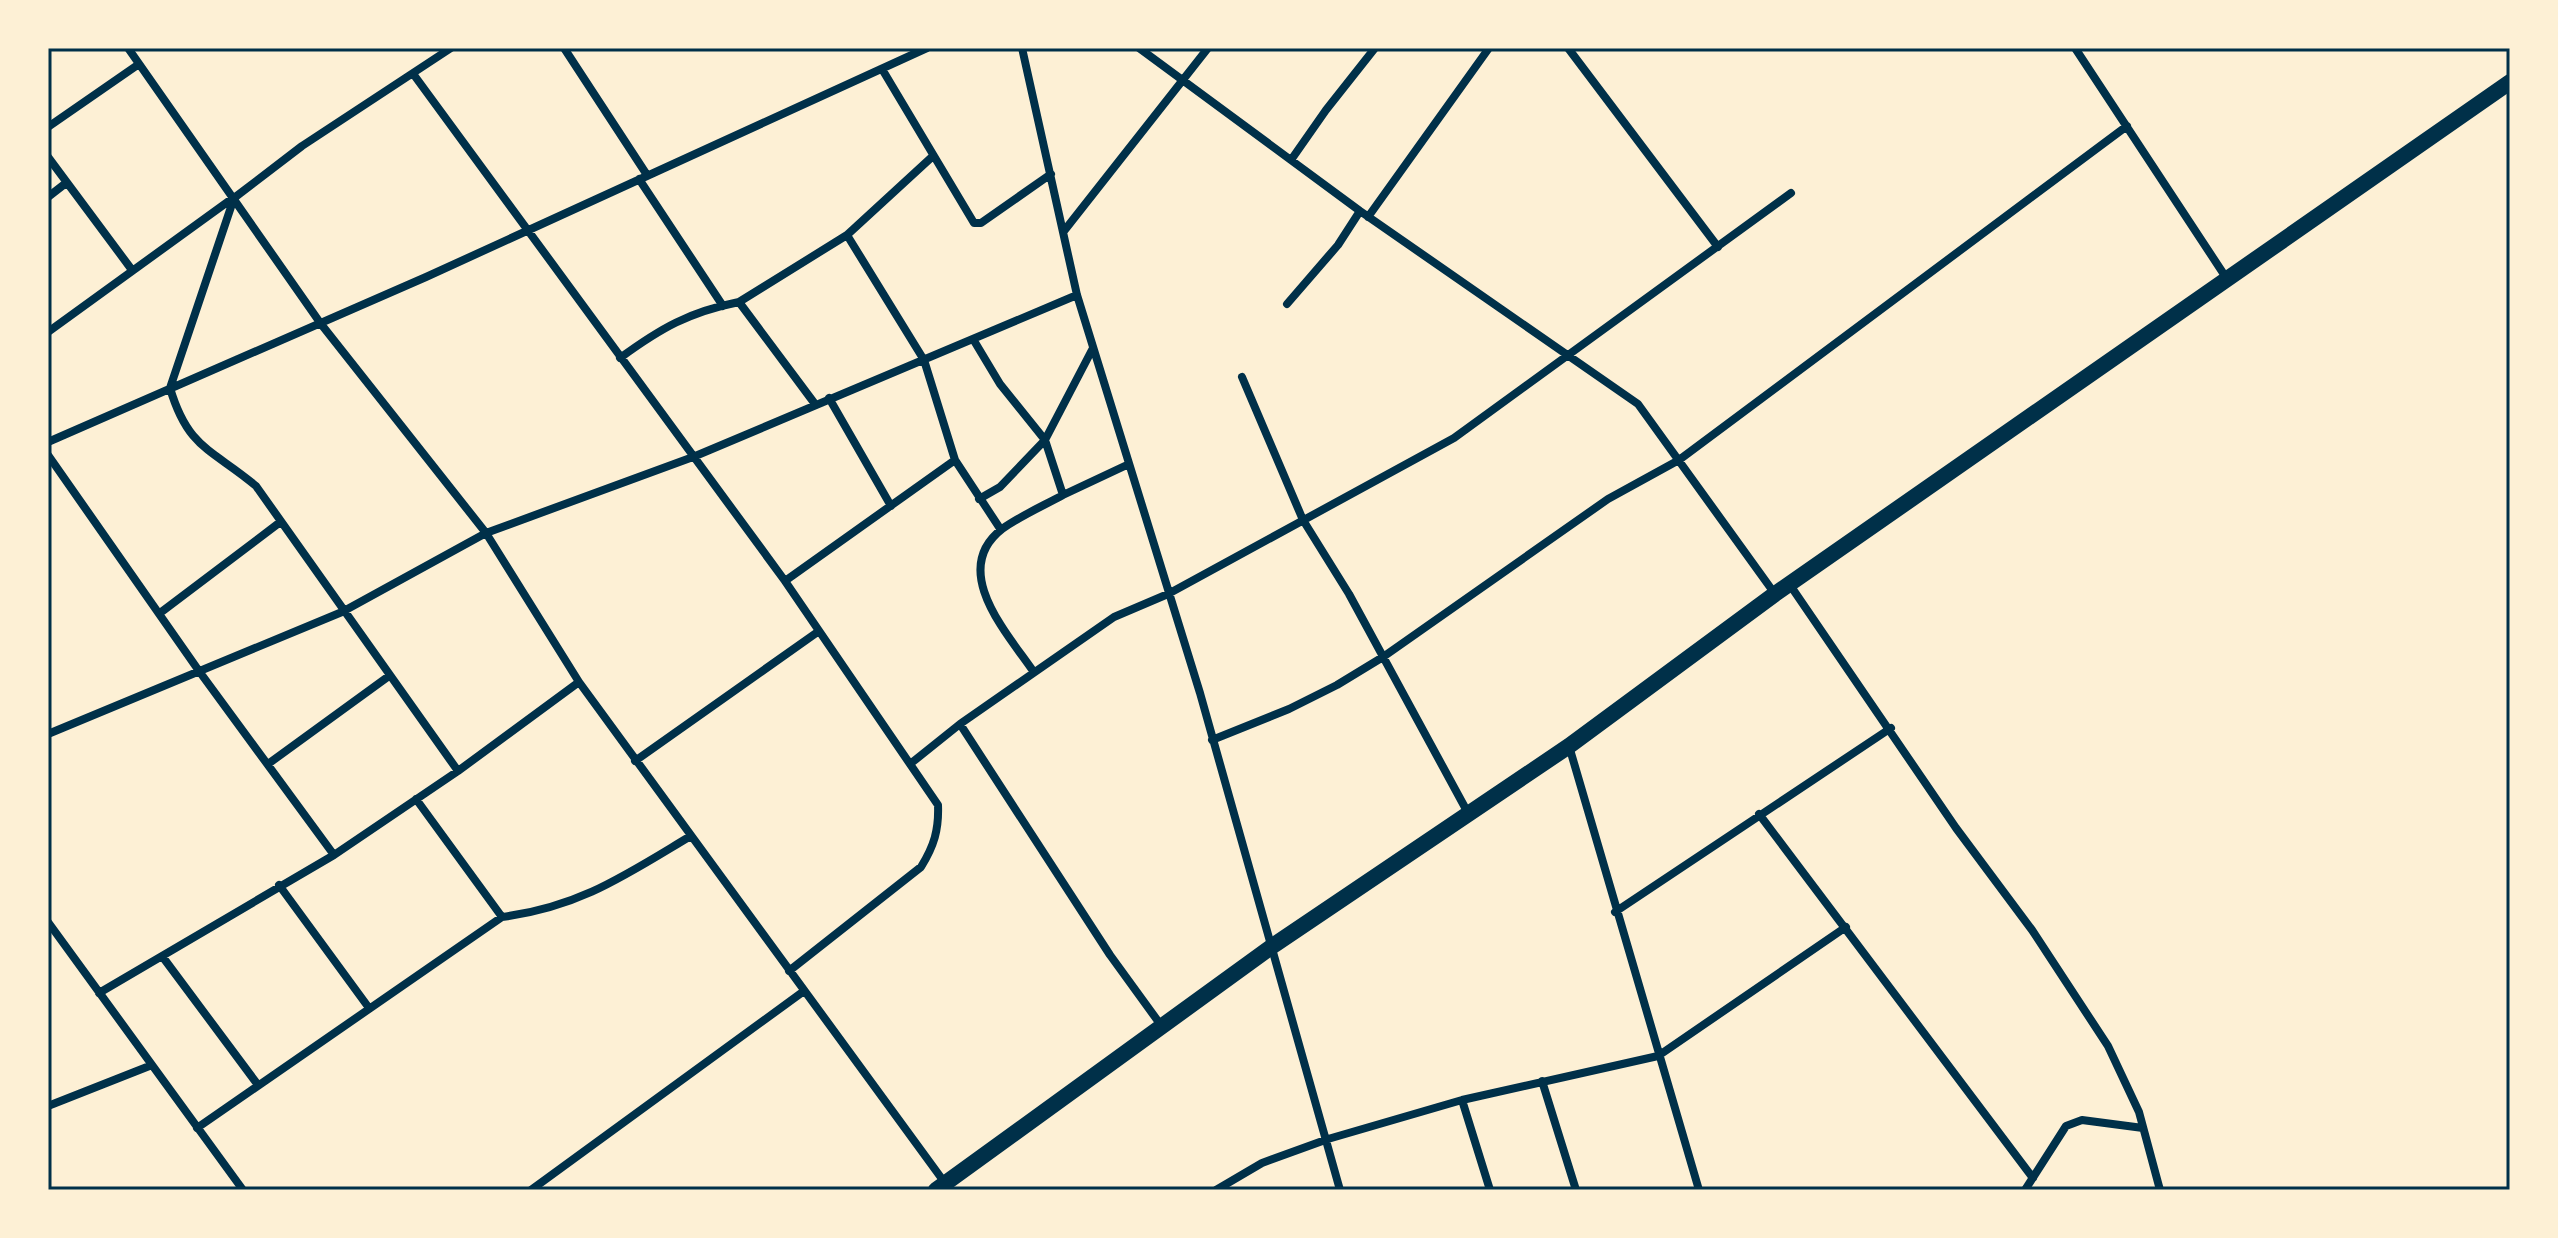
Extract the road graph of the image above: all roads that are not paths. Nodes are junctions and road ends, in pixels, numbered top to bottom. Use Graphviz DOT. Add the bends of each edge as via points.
graph roads {
  1 [pos="128,48"];
  2 [pos="451,48"];
  3 [pos="564,48"];
  4 [pos="927,48"];
  5 [pos="1022,48"];
  6 [pos="1139,48"];
  7 [pos="1208,48"];
  8 [pos="1375,48"];
  9 [pos="1489,48"];
  10 [pos="1568,48"];
  11 [pos="2075,48"];
  12 [pos="139,64"];
  13 [pos="882,69"];
  14 [pos="414,75"];
  15 [pos="1184,80"];
  16 [pos="2510,82"];
  17 [pos="2127,126"];
  18 [pos="48,127"];
  19 [pos="933,156"];
  20 [pos="48,157"];
  21 [pos="1291,160"];
  22 [pos="1051,174"];
  23 [pos="643,177"];
  24 [pos="66,183"];
  25 [pos="1791,193"];
  26 [pos="48,197"];
  27 [pos="234,198"];
  28 [pos="1364,214"];
  29 [pos="526,230"];
  30 [pos="1064,231"];
  31 [pos="847,235"];
  32 [pos="1718,247"];
  33 [pos="132,270"];
  34 [pos="2227,279"];
  35 [pos="1077,295"];
  36 [pos="739,302"];
  37 [pos="1287,304"];
  38 [pos="723,306"];
  39 [pos="321,324"];
  40 [pos="48,332"];
  41 [pos="973,339"];
  42 [pos="1094,347"];
  43 [pos="1569,356"];
  44 [pos="620,358"];
  45 [pos="924,360"];
  46 [pos="1242,377"];
  47 [pos="170,388"];
  48 [pos="829,398"];
  49 [pos="815,404"];
  50 [pos="1045,440"];
  51 [pos="48,442"];
  52 [pos="48,455"];
  53 [pos="693,457"];
  54 [pos="955,460"];
  55 [pos="1679,460"];
  56 [pos="1129,464"];
  57 [pos="1063,495"];
  58 [pos="979,499"];
  59 [pos="891,506"];
  60 [pos="1303,520"];
  61 [pos="279,523"];
  62 [pos="1001,530"];
  63 [pos="486,533"];
  64 [pos="785,581"];
  65 [pos="1790,585"];
  66 [pos="1168,594"];
  67 [pos="1775,594"];
  68 [pos="342,612"];
  69 [pos="160,613"];
  70 [pos="819,631"];
  71 [pos="1383,657"];
  72 [pos="199,671"];
  73 [pos="1033,671"];
  74 [pos="389,676"];
  75 [pos="579,682"];
  76 [pos="960,724"];
  77 [pos="1891,728"];
  78 [pos="48,734"];
  79 [pos="1212,740"];
  80 [pos="1569,746"];
  81 [pos="635,761"];
  82 [pos="268,764"];
  83 [pos="910,764"];
  84 [pos="458,771"];
  85 [pos="416,799"];
  86 [pos="1468,813"];
  87 [pos="1759,814"];
  88 [pos="689,837"];
  89 [pos="334,855"];
  90 [pos="279,885"];
  91 [pos="1615,912"];
  92 [pos="502,917"];
  93 [pos="48,922"];
  94 [pos="1846,927"];
  95 [pos="1274,945"];
  96 [pos="162,956"];
  97 [pos="789,971"];
  98 [pos="804,991"];
  99 [pos="99,993"];
  100 [pos="369,1008"];
  101 [pos="1164,1028"];
  102 [pos="1658,1056"];
  103 [pos="152,1065"];
  104 [pos="1542,1081"];
  105 [pos="258,1085"];
  106 [pos="1462,1100"];
  107 [pos="48,1106"];
  108 [pos="197,1128"];
  109 [pos="2143,1128"];
  110 [pos="1328,1139"];
  111 [pos="2033,1178"];
  112 [pos="941,1187"];
  113 [pos="243,1190"];
  114 [pos="531,1190"];
  115 [pos="1216,1190"];
  116 [pos="1340,1190"];
  117 [pos="1490,1190"];
  118 [pos="1576,1190"];
  119 [pos="1699,1190"];
  120 [pos="2025,1190"];
  121 [pos="2160,1190"];
  1 -- 12 [label="street"];
  2 -- 14 [label="street"];
  3 -- 23 [label="street"];
  4 -- 13 [label="street"];
  5 -- 22 [label="street"];
  6 -- 15 [label="street"];
  7 -- 15 [label="street"];
  8 -- 21 [label="street"];
  9 -- 28 [label="street"];
  10 -- 32 [label="street"];
  11 -- 17 [label="street"];
  12 -- 18 [label="street"];
  12 -- 27 [label="street"];
  13 -- 19 [label="street"];
  13 -- 23 [label="street"];
  14 -- 27 [label="street" via="302,146"];
  14 -- 29 [label="street"];
  15 -- 21 [label="street"];
  15 -- 30 [label="street"];
  16 -- 34 [label="main road"];
  17 -- 34 [label="street"];
  17 -- 55 [label="street"];
  19 -- 22 [label="street" via="974,223"];
  19 -- 31 [label="street"];
  20 -- 24 [label="street"];
  21 -- 28 [label="street"];
  22 -- 30 [label="street"];
  23 -- 29 [label="street"];
  23 -- 38 [label="street"];
  24 -- 26 [label="street"];
  24 -- 33 [label="street"];
  25 -- 32 [label="street"];
  27 -- 33 [label="street"];
  27 -- 39 [label="street"];
  27 -- 47 [label="street"];
  28 -- 37 [label="street"];
  28 -- 43 [label="street"];
  29 -- 39 [label="street"];
  29 -- 44 [label="street"];
  30 -- 35 [label="street"];
  31 -- 36 [label="street"];
  31 -- 45 [label="street"];
  32 -- 43 [label="street"];
  33 -- 40 [label="street"];
  34 -- 65 [label="main road"];
  35 -- 41 [label="street"];
  35 -- 42 [label="street"];
  36 -- 38 [label="street"];
  36 -- 49 [label="street"];
  38 -- 44 [label="street" via="665,325"];
  39 -- 47 [label="street"];
  39 -- 63 [label="street"];
  41 -- 45 [label="street"];
  41 -- 50 [label="street" via="1000,384"];
  42 -- 50 [label="street"];
  42 -- 56 [label="street"];
  43 -- 55 [label="street" via="1638,404"];
  43 -- 60 [label="street" via="1454,438"];
  44 -- 53 [label="street"];
  45 -- 48 [label="street"];
  45 -- 54 [label="street"];
  46 -- 60 [label="street"];
  47 -- 51 [label="street"];
  47 -- 61 [label="street" via="189,433 256,486"];
  48 -- 49 [label="street"];
  48 -- 59 [label="street"];
  49 -- 53 [label="street"];
  50 -- 57 [label="street"];
  50 -- 58 [label="street" via="1000,487"];
  52 -- 69 [label="street"];
  53 -- 63 [label="street"];
  53 -- 64 [label="street"];
  54 -- 58 [label="street"];
  54 -- 59 [label="street"];
  55 -- 67 [label="street"];
  55 -- 71 [label="street" via="1608,499"];
  56 -- 57 [label="street"];
  56 -- 66 [label="street"];
  57 -- 62 [label="street"];
  58 -- 62 [label="street"];
  59 -- 64 [label="street"];
  60 -- 66 [label="street"];
  60 -- 71 [label="street"];
  61 -- 68 [label="street"];
  61 -- 69 [label="street"];
  62 -- 73 [label="street" via="983,553 984,593"];
  63 -- 68 [label="street"];
  63 -- 75 [label="street"];
  64 -- 70 [label="street"];
  65 -- 67 [label="main road"];
  65 -- 77 [label="street"];
  66 -- 73 [label="street" via="1114,617"];
  66 -- 79 [label="street"];
  67 -- 80 [label="main road"];
  68 -- 72 [label="street"];
  68 -- 74 [label="street"];
  69 -- 72 [label="street"];
  70 -- 81 [label="street"];
  70 -- 83 [label="street"];
  71 -- 79 [label="street" via="1289,709"];
  71 -- 86 [label="street"];
  72 -- 78 [label="street"];
  72 -- 82 [label="street"];
  73 -- 76 [label="street"];
  74 -- 82 [label="street"];
  74 -- 84 [label="street"];
  75 -- 81 [label="street"];
  75 -- 84 [label="street"];
  76 -- 83 [label="street"];
  76 -- 101 [label="street" via="1110,955"];
  77 -- 87 [label="street"];
  77 -- 109 [label="street" via="2108,1046"];
  79 -- 95 [label="street"];
  80 -- 86 [label="main road"];
  80 -- 91 [label="street"];
  81 -- 88 [label="street"];
  82 -- 89 [label="street"];
  83 -- 97 [label="street" via="938,805 933,848 921,867"];
  84 -- 85 [label="street"];
  85 -- 89 [label="street"];
  85 -- 92 [label="street"];
  86 -- 95 [label="main road"];
  87 -- 91 [label="street"];
  87 -- 94 [label="street"];
  88 -- 92 [label="street" via="577,901"];
  88 -- 97 [label="street"];
  89 -- 90 [label="street"];
  90 -- 96 [label="street"];
  90 -- 100 [label="street"];
  91 -- 102 [label="street"];
  92 -- 100 [label="street"];
  93 -- 99 [label="street"];
  94 -- 102 [label="street"];
  94 -- 111 [label="street"];
  95 -- 101 [label="main road"];
  95 -- 110 [label="street"];
  96 -- 99 [label="street"];
  96 -- 105 [label="street"];
  97 -- 98 [label="street"];
  98 -- 112 [label="street"];
  98 -- 114 [label="street"];
  99 -- 103 [label="street"];
  100 -- 105 [label="street"];
  101 -- 112 [label="main road"];
  102 -- 104 [label="street"];
  102 -- 119 [label="street"];
  103 -- 107 [label="street"];
  103 -- 108 [label="street"];
  104 -- 106 [label="street"];
  104 -- 118 [label="street"];
  105 -- 108 [label="street"];
  106 -- 110 [label="street"];
  106 -- 117 [label="street"];
  108 -- 113 [label="street"];
  109 -- 111 [label="street" via="2082,1120 2066,1126"];
  109 -- 121 [label="street"];
  110 -- 115 [label="street" via="1262,1163"];
  110 -- 116 [label="street"];
  111 -- 120 [label="street"];
}
